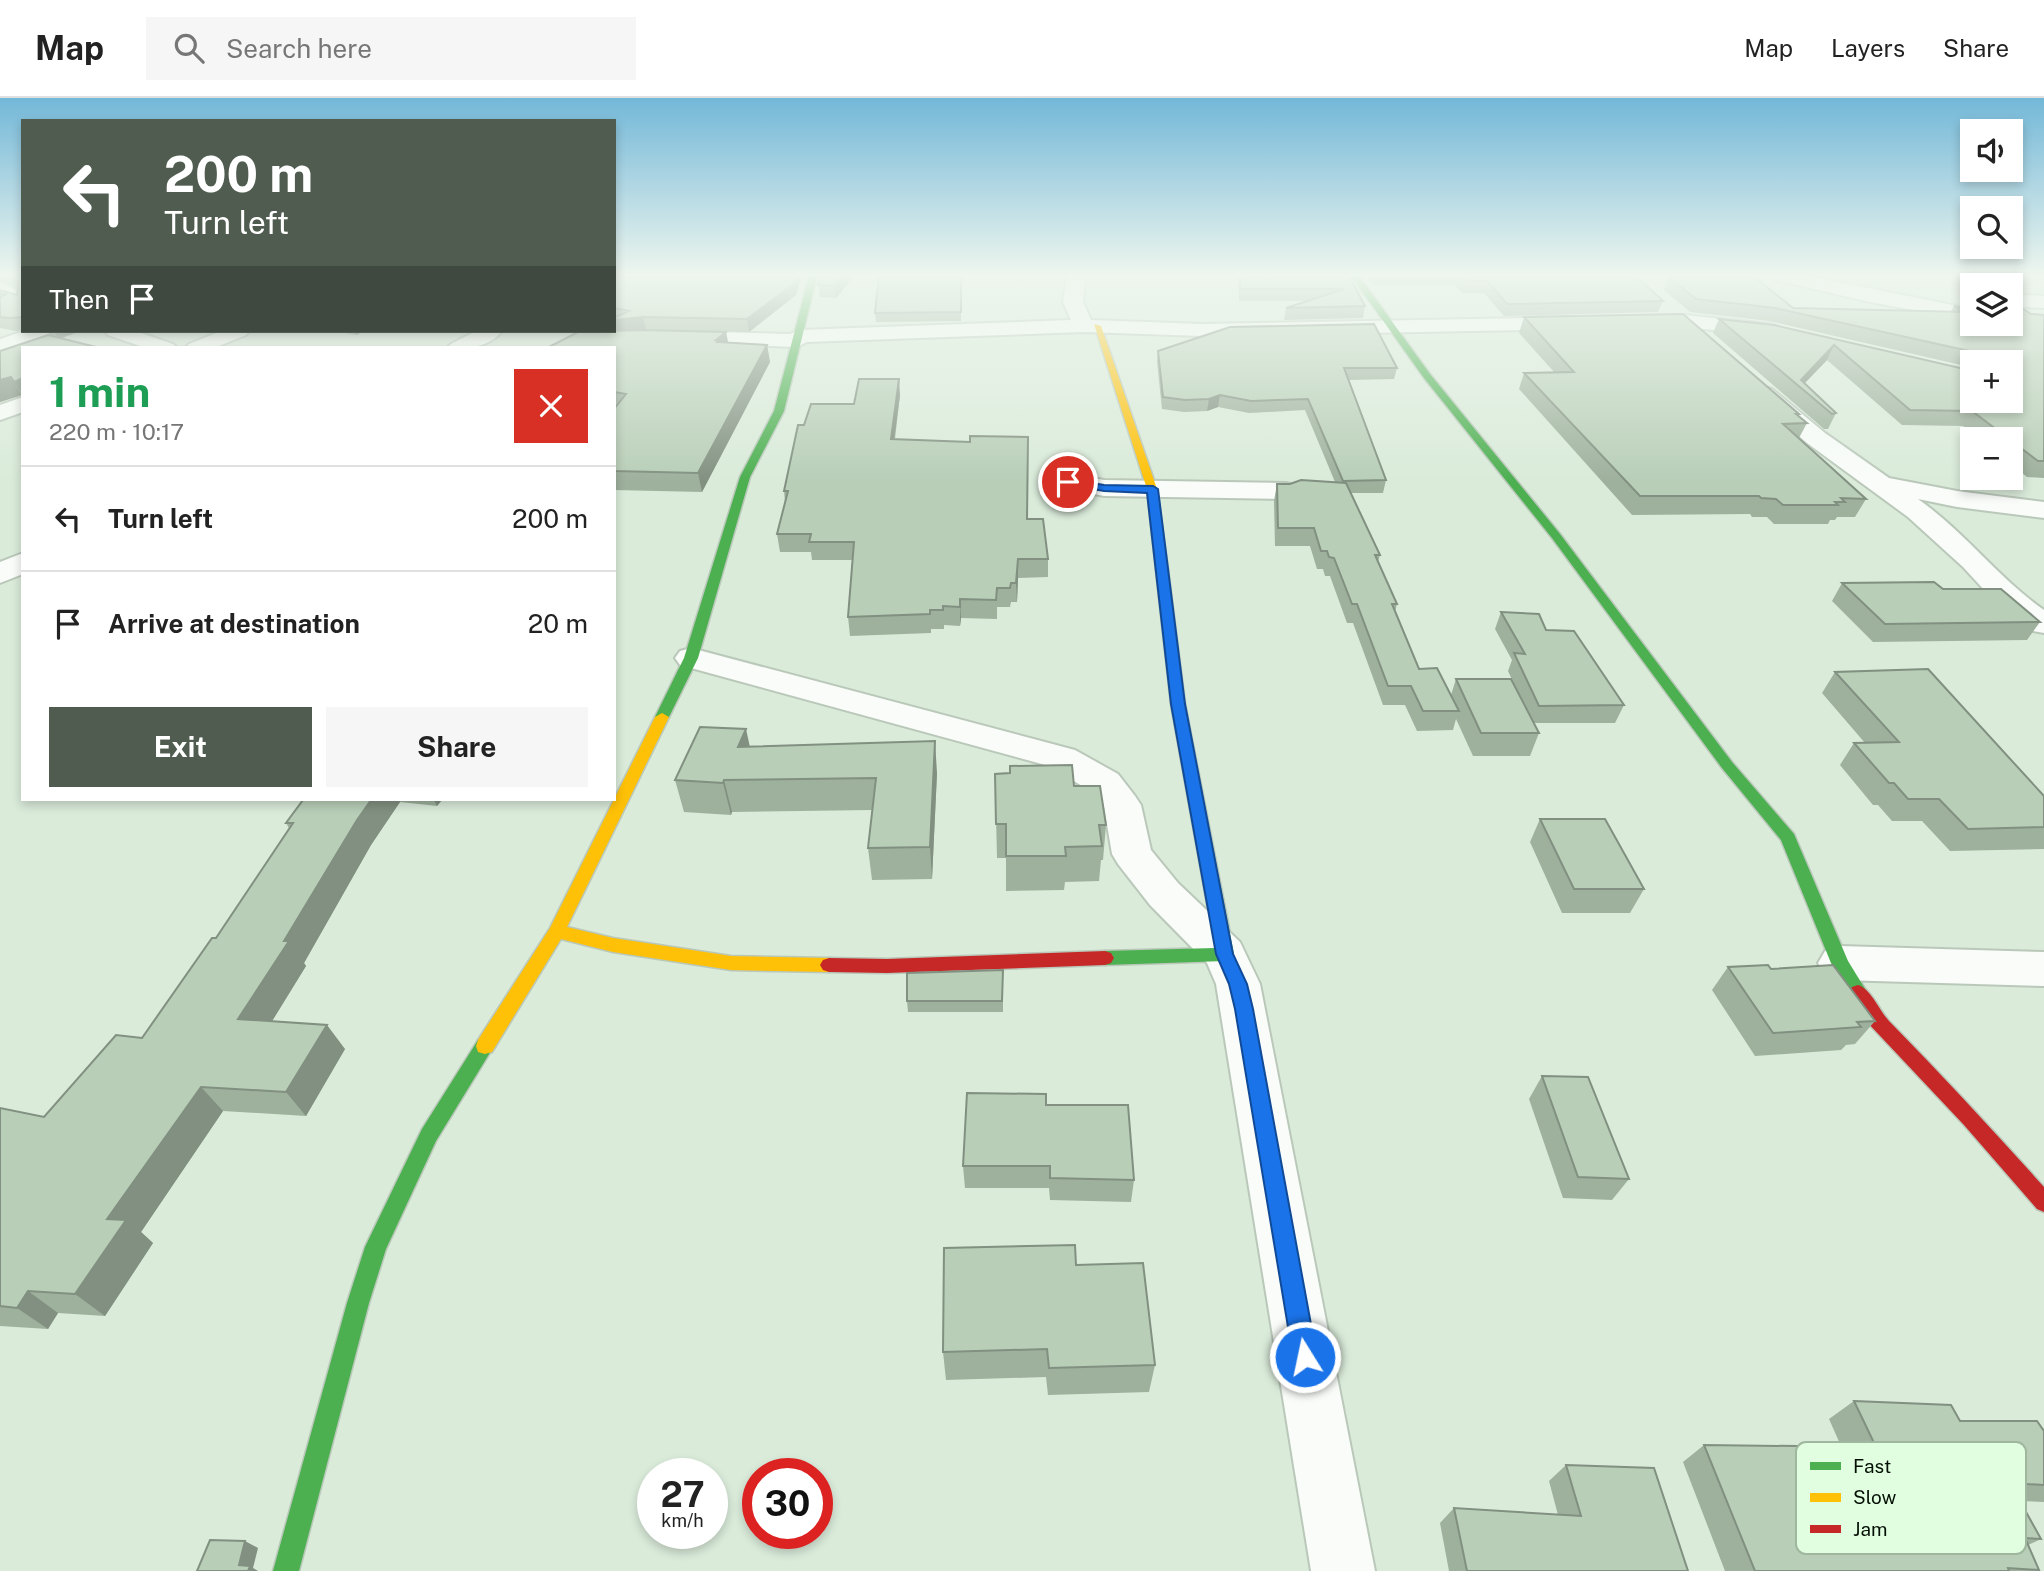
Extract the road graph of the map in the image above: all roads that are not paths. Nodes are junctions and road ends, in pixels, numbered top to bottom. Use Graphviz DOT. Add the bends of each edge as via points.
graph roads {
  1 [pos="796,345"];
  2 [pos="1098,345"];
  3 [pos="1402,345"];
  4 [pos="1711,345"];
  5 [pos="1716,349"];
  6 [pos="1746,377"];
  7 [pos="21,405"];
  8 [pos="0,413"];
  9 [pos="1054,479"];
  10 [pos="1881,483"];
  11 [pos="1153,489"];
  12 [pos="1286,491"];
  13 [pos="2044,510"];
  14 [pos="21,563"];
  15 [pos="0,573"];
  16 [pos="2044,624"];
  17 [pos="691,658"];
  18 [pos="557,931"];
  19 [pos="1225,954"];
  20 [pos="1840,963"];
  21 [pos="2044,969"];
  22 [pos="2044,1202"];
  23 [pos="286,1571"];
  24 [pos="1343,1571"];
  1 -- 17 [label="street" via="779,411 745,477"];
  2 -- 11 [label="street"];
  3 -- 20 [label="street" via="1780,826"];
  4 -- 5 [label="street"];
  6 -- 10 [label="street" via="1816,438"];
  7 -- 8 [label="street"];
  9 -- 11 [label="street" via="1104,488"];
  10 -- 13 [label="street"];
  10 -- 16 [label="street" via="1919,511 2009,599"];
  11 -- 12 [label="street"];
  11 -- 19 [label="street" via="1178,704"];
  14 -- 15 [label="street"];
  17 -- 18 [label="street"];
  17 -- 19 [label="street" via="1062,758 1087,771 1105,783 1122,805 1132,854 1148,877"];
  18 -- 19 [label="street" via="613,945 731,963 887,966"];
  18 -- 23 [label="street" via="429,1135 376,1247"];
  19 -- 24 [label="street" via="1244,1009"];
  20 -- 21 [label="street"];
  20 -- 22 [label="street" via="1874,1017"];
}
